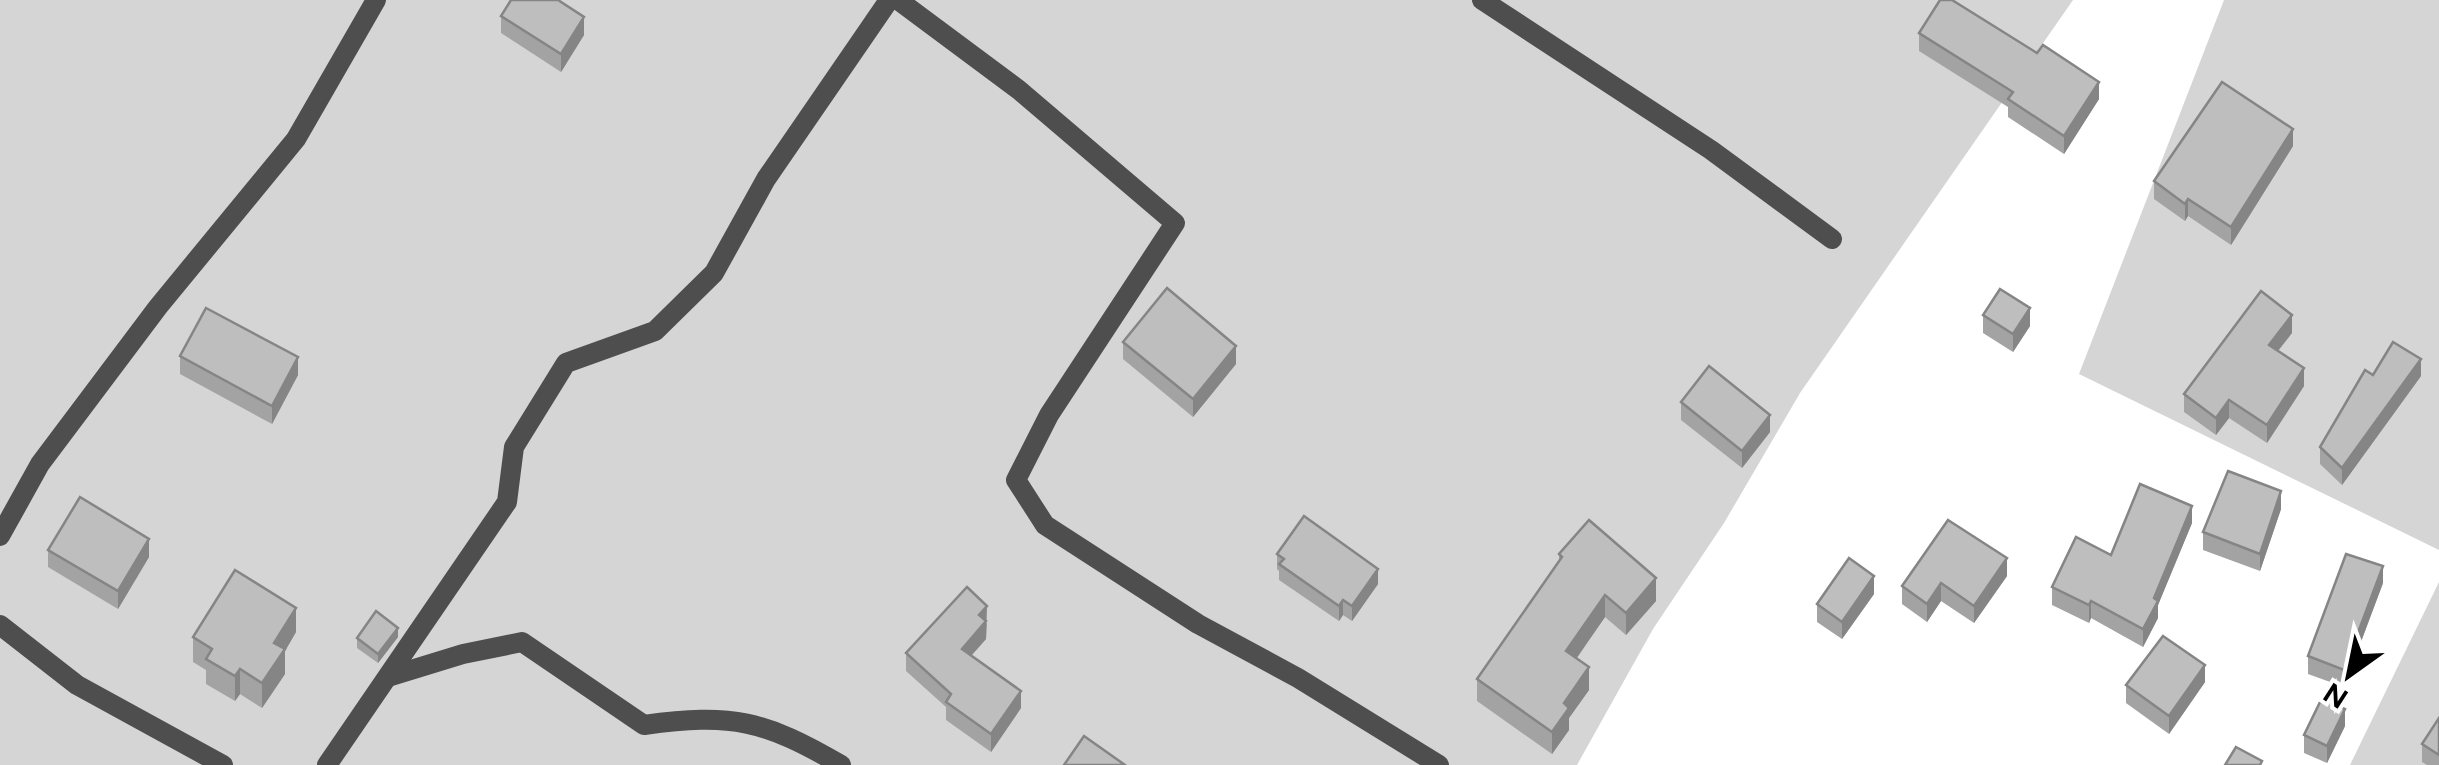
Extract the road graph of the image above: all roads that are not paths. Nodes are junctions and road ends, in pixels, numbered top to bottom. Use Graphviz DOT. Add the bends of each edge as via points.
graph roads {
  1 [pos="376,0"];
  2 [pos="889,0"];
  3 [pos="898,0"];
  4 [pos="1482,0"];
  5 [pos="1832,238"];
  6 [pos="0,536"];
  7 [pos="0,624"];
  8 [pos="388,677"];
  9 [pos="223,765"];
  10 [pos="327,765"];
  11 [pos="841,765"];
  12 [pos="1439,765"];
  1 -- 6 [label="street" via="296,139 96,388 40,464"];
  2 -- 8 [label="street" via="766,179 714,272 655,331 566,363 514,447 507,502"];
  3 -- 12 [label="street" via="1019,90 1174,223 1049,416 1016,480 1044,525"];
  4 -- 5 [label="street"];
  7 -- 9 [label="street" via="77,684"];
  8 -- 10 [label="street"];
  8 -- 11 [label="street" via="522,642 644,724 749,721"];
}
